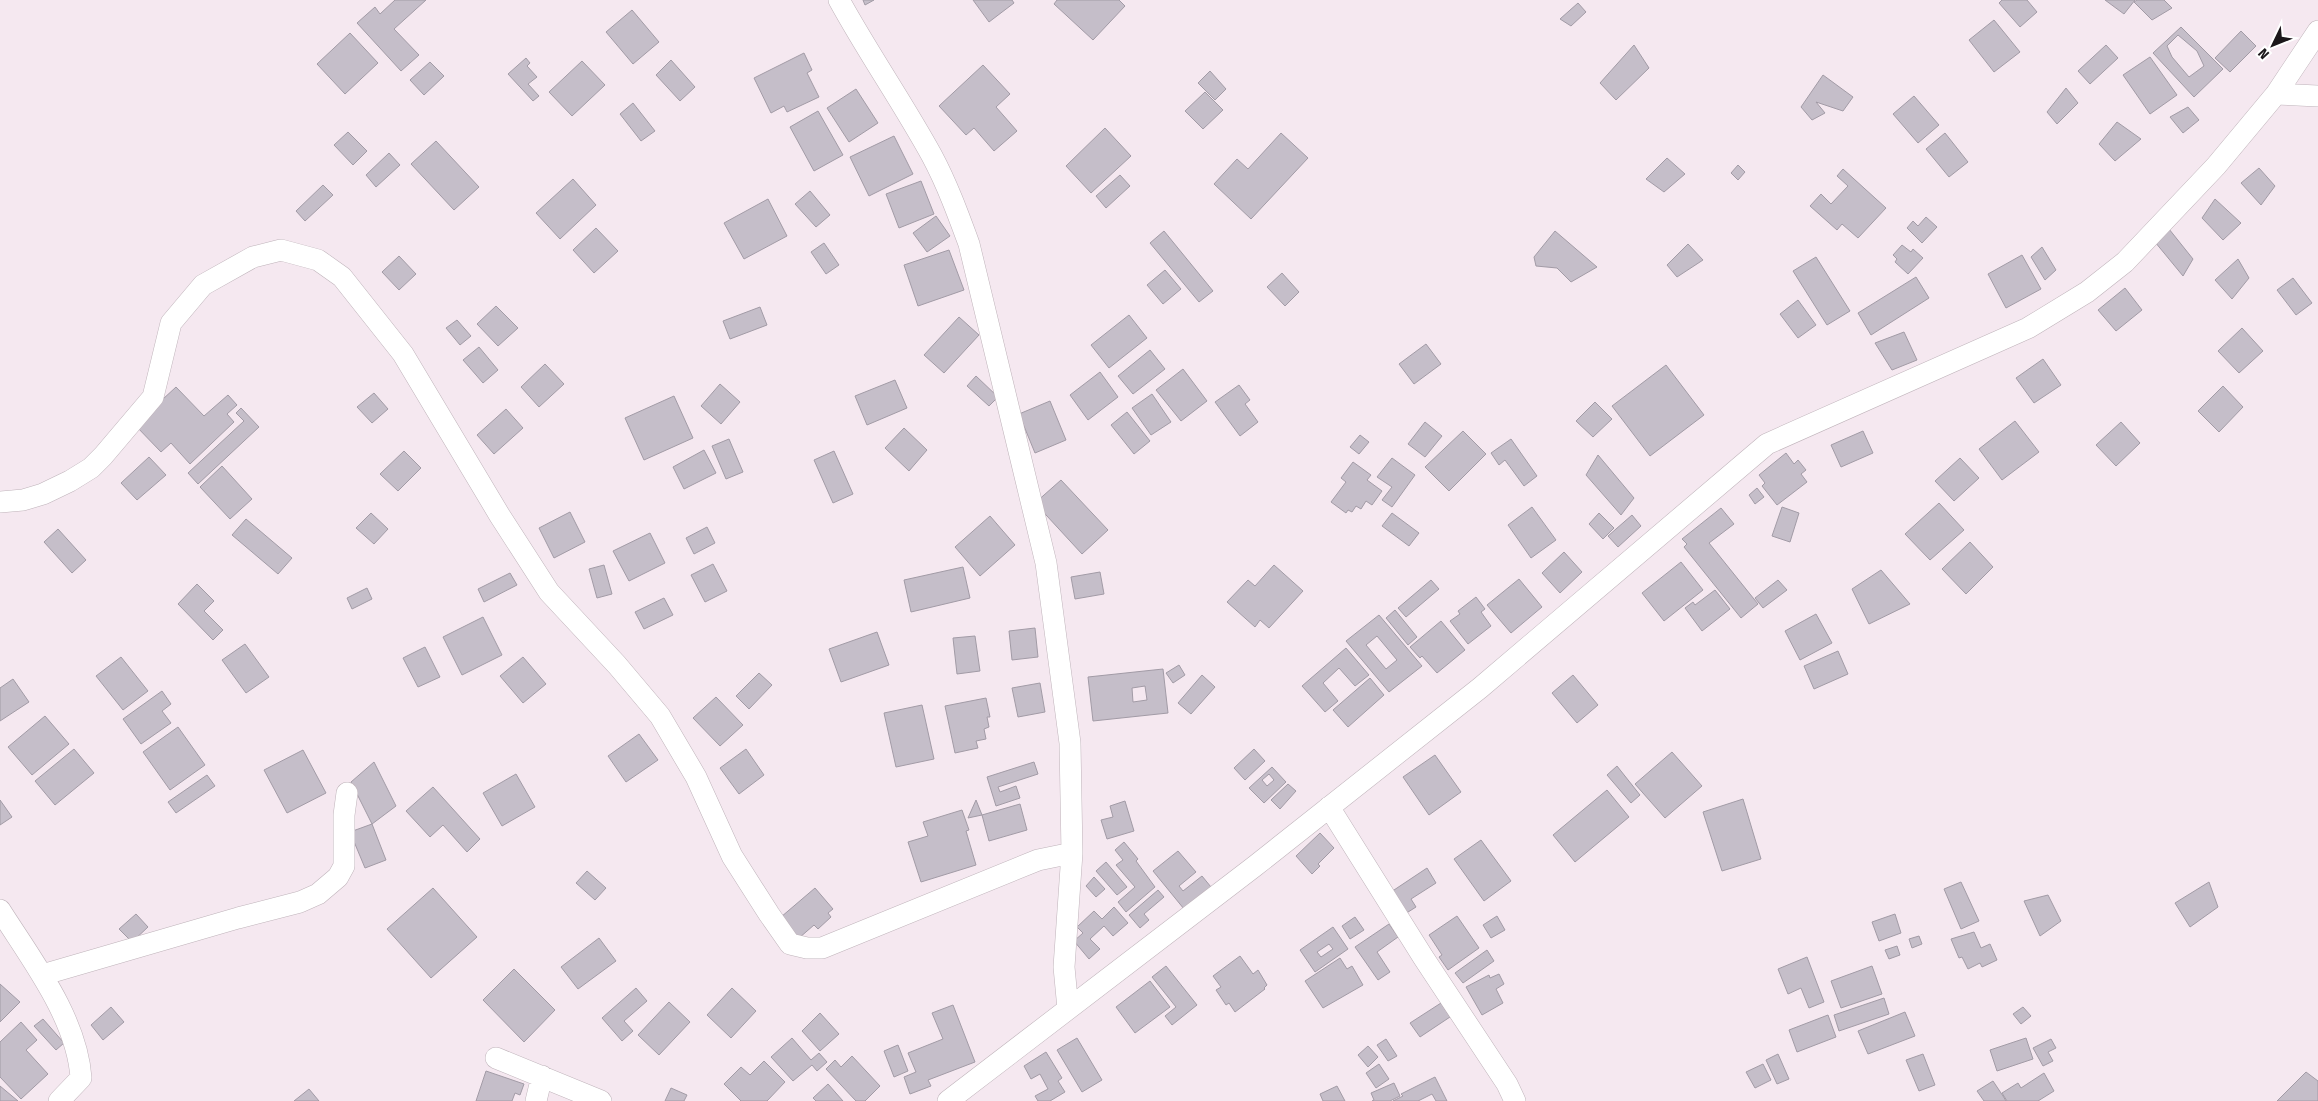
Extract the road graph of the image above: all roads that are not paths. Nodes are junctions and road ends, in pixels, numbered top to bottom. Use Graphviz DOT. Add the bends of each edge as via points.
graph roads {
  1 [pos="839,0"];
  2 [pos="2318,31"];
  3 [pos="2276,94"];
  4 [pos="2318,96"];
  5 [pos="0,502"];
  6 [pos="347,793"];
  7 [pos="1329,807"];
  8 [pos="1072,853"];
  9 [pos="0,910"];
  10 [pos="42,975"];
  11 [pos="1068,1009"];
  12 [pos="496,1058"];
  13 [pos="542,1076"];
  14 [pos="59,1101"];
  15 [pos="536,1101"];
  16 [pos="601,1101"];
  17 [pos="948,1101"];
  18 [pos="1515,1101"];
  1 -- 8 [label="street" via="932,156 970,244 1046,563 1070,742"];
  2 -- 3 [label="street"];
  3 -- 4 [label="street"];
  3 -- 7 [label="street" via="2216,166 2125,262 2088,292 2028,328 1767,444 1480,688"];
  5 -- 8 [label="street" via="43,494 91,468 104,456 153,396 171,323 203,285 253,257 281,250 318,260 342,277 403,354 549,592 660,716 696,777 732,856 790,944 822,948 1038,860"];
  6 -- 10 [label="street" via="344,866 338,877 318,894 300,902"];
  7 -- 11 [label="street"];
  7 -- 18 [label="street"];
  8 -- 11 [label="street" via="1064,967"];
  9 -- 10 [label="street"];
  10 -- 14 [label="street" via="80,1058 81,1078"];
  11 -- 17 [label="street"];
  12 -- 13 [label="street"];
  13 -- 15 [label="street"];
  13 -- 16 [label="street"];
}
